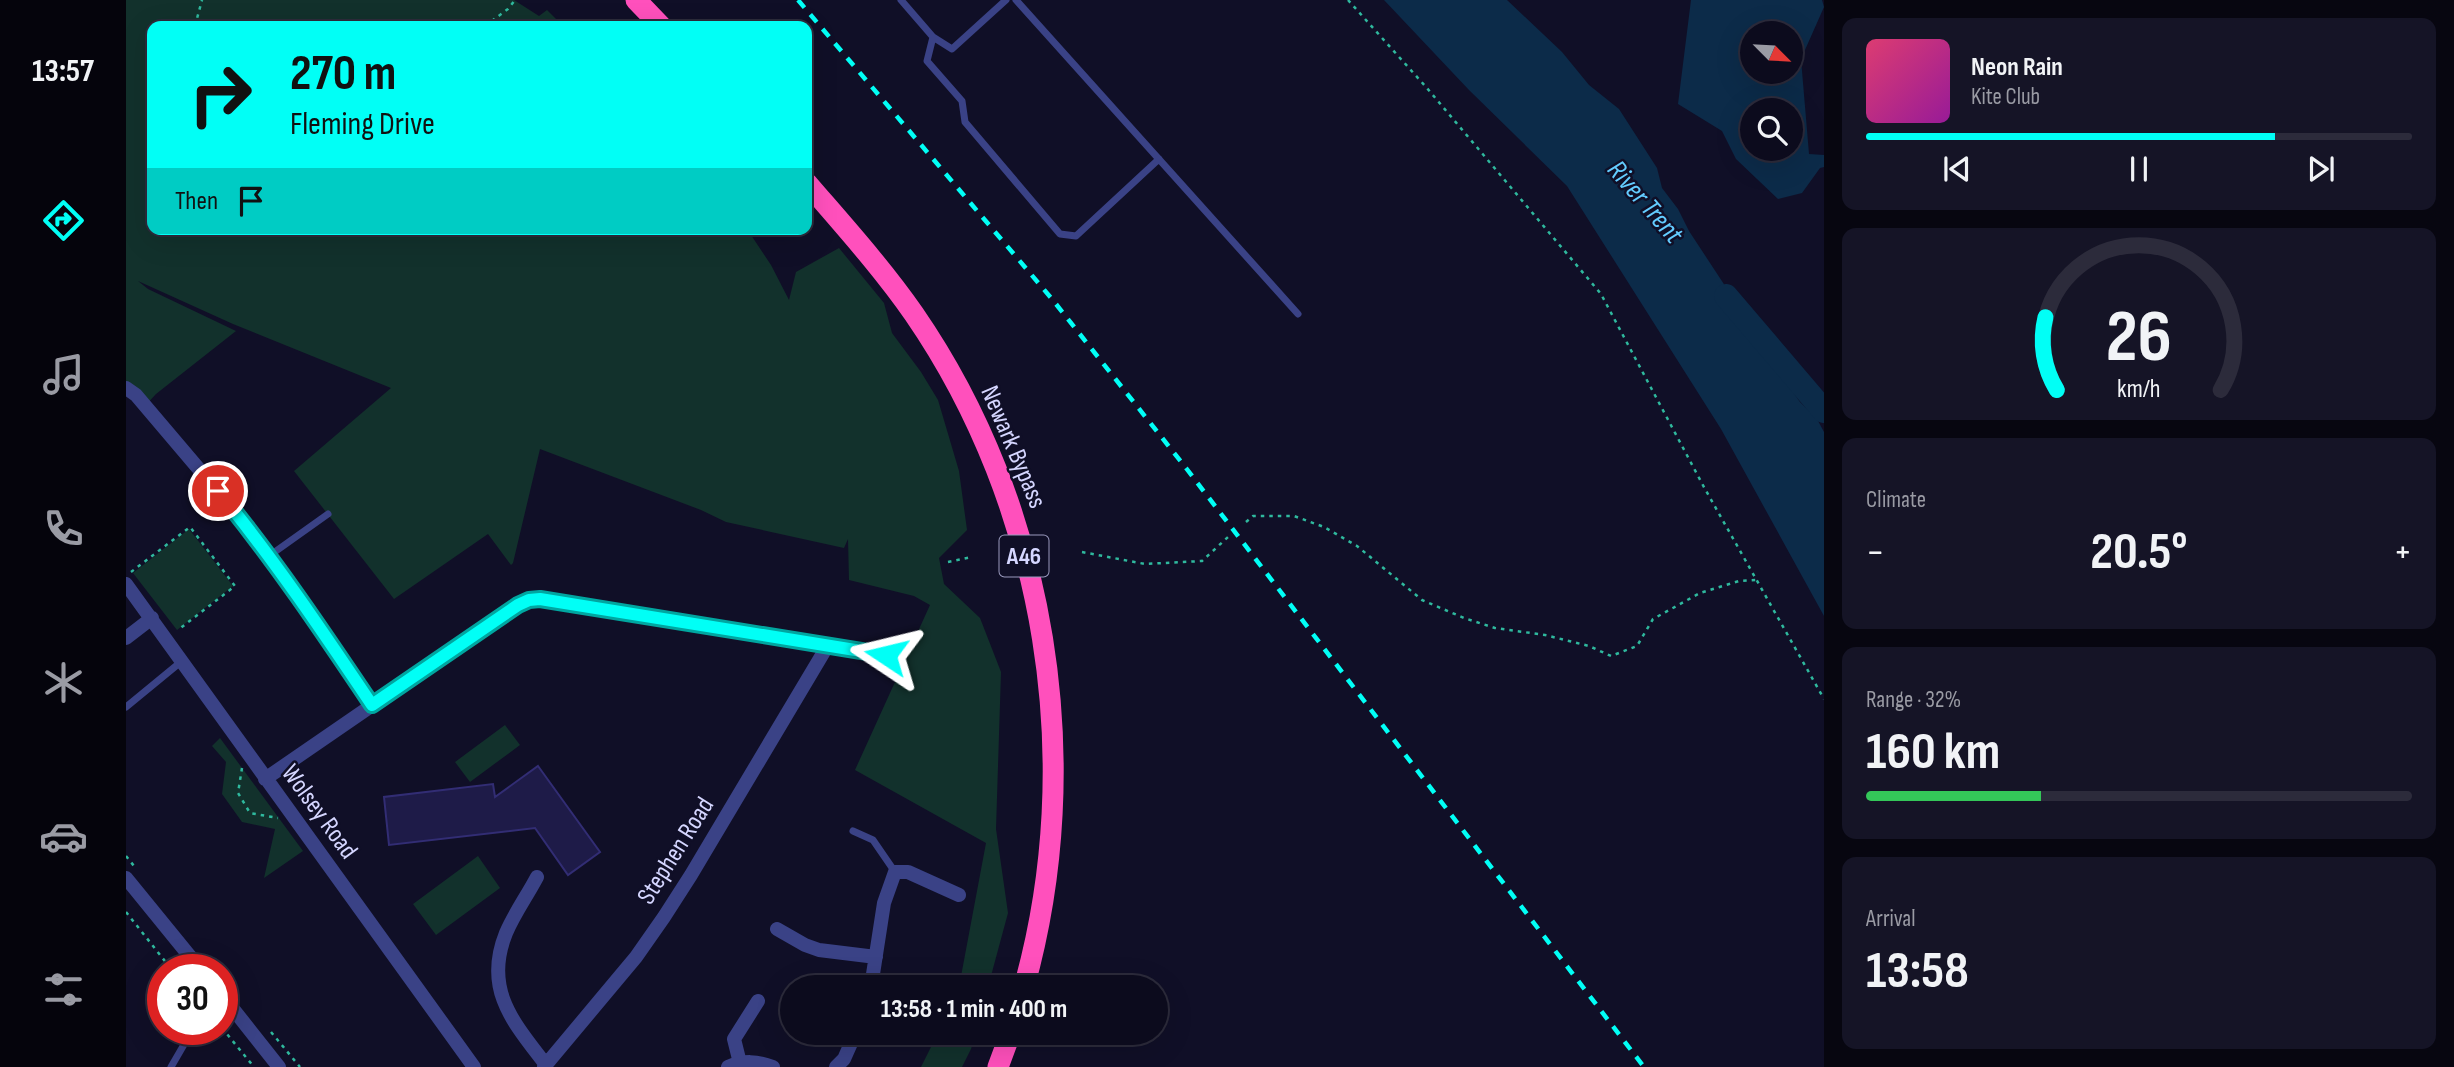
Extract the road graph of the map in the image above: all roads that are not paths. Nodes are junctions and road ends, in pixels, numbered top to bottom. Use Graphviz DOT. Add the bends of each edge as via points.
graph roads {
  1 [pos="636,0"];
  2 [pos="901,0"];
  3 [pos="1006,0"];
  4 [pos="1016,0"];
  5 [pos="656,21"];
  6 [pos="933,37"];
  7 [pos="1158,159"];
  8 [pos="812,189"];
  9 [pos="1298,314"];
  10 [pos="126,388"];
  11 [pos="328,514"];
  12 [pos="269,556"];
  13 [pos="126,584"];
  14 [pos="152,618"];
  15 [pos="126,638"];
  16 [pos="828,645"];
  17 [pos="886,655"];
  18 [pos="182,661"];
  19 [pos="372,705"];
  20 [pos="126,708"];
  21 [pos="265,779"];
  22 [pos="853,831"];
  23 [pos="895,872"];
  24 [pos="537,877"];
  25 [pos="126,878"];
  26 [pos="959,895"];
  27 [pos="777,929"];
  28 [pos="188,954"];
  29 [pos="876,957"];
  30 [pos="873,975"];
  31 [pos="1027,975"];
  32 [pos="758,1001"];
  33 [pos="238,1015"];
  34 [pos="184,1045"];
  35 [pos="850,1045"];
  36 [pos="1006,1045"];
  37 [pos="734,1065"];
  38 [pos="545,1066"];
  39 [pos="171,1067"];
  40 [pos="279,1067"];
  41 [pos="474,1067"];
  42 [pos="773,1067"];
  43 [pos="836,1067"];
  44 [pos="998,1067"];
  1 -- 5 [label="highway"];
  2 -- 6 [label="lane"];
  3 -- 6 [label="lane" via="952,49"];
  4 -- 7 [label="lane"];
  6 -- 7 [label="lane" via="928,61 962,101 965,122 1060,234 1076,236"];
  7 -- 9 [label="lane"];
  8 -- 31 [label="highway, Newark Bypass / A46" via="914,315 953,379 983,441 1021,542 1047,669 1053,749 1049,861"];
  10 -- 12 [label="street"];
  11 -- 12 [label="lane"];
  12 -- 19 [label="street"];
  13 -- 14 [label="street, Wolsey Road"];
  14 -- 15 [label="street"];
  14 -- 18 [label="street, Wolsey Road"];
  16 -- 17 [label="street"];
  16 -- 19 [label="street" via="553,600 529,600"];
  16 -- 38 [label="street, Stephen Road" via="664,917"];
  18 -- 20 [label="lane"];
  18 -- 21 [label="street, Wolsey Road"];
  19 -- 21 [label="street"];
  21 -- 41 [label="street, Wolsey Road"];
  22 -- 23 [label="lane" via="873,841"];
  23 -- 26 [label="street" via="915,875"];
  23 -- 29 [label="street" via="884,903"];
  24 -- 38 [label="street" via="505,935 499,969 508,1014"];
  25 -- 28 [label="street"];
  27 -- 29 [label="street" via="819,950"];
  29 -- 30 [label="street"];
  32 -- 37 [label="street" via="734,1039"];
  33 -- 40 [label="street"];
  34 -- 39 [label="lane"];
  35 -- 43 [label="street"];
  36 -- 44 [label="highway"];
  37 -- 42 [label="street" via="755,1062"];
}
